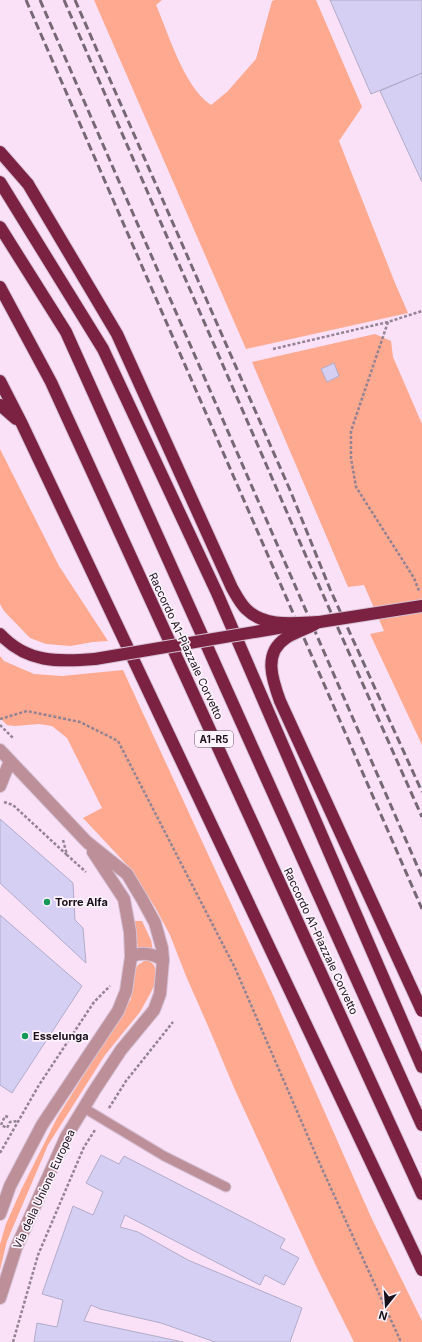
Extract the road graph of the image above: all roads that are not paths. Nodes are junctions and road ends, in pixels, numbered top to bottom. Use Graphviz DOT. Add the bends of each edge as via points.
graph roads {
  1 [pos="0,152"];
  2 [pos="0,182"];
  3 [pos="0,227"];
  4 [pos="0,286"];
  5 [pos="0,382"];
  6 [pos="0,405"];
  7 [pos="22,424"];
  8 [pos="422,606"];
  9 [pos="319,622"];
  10 [pos="0,634"];
  11 [pos="0,750"];
  12 [pos="10,761"];
  13 [pos="0,786"];
  14 [pos="87,842"];
  15 [pos="131,957"];
  16 [pos="163,960"];
  17 [pos="422,1011"];
  18 [pos="422,1067"];
  19 [pos="84,1108"];
  20 [pos="422,1124"];
  21 [pos="5,1184"];
  22 [pos="226,1187"];
  23 [pos="422,1194"];
  24 [pos="0,1214"];
  25 [pos="422,1270"];
  26 [pos="0,1298"];
  1 -- 9 [label="highway, bridge" via="28,184 116,334 232,588 245,608 257,618 272,622"];
  2 -- 18 [label="highway" via="106,356 217,593"];
  3 -- 20 [label="highway, Raccordo A1-Piazzale Corvetto / A1-R5" via="66,332"];
  4 -- 23 [label="highway, Raccordo A1-Piazzale Corvetto / A1-R5" via="51,382"];
  5 -- 7 [label="highway"];
  6 -- 7 [label="highway"];
  7 -- 25 [label="highway"];
  8 -- 9 [label="highway, bridge"];
  9 -- 10 [label="highway, bridge" via="66,662 28,654 13,646"];
  9 -- 17 [label="highway, bridge" via="287,638 276,647 271,662 274,683"];
  11 -- 12 [label="street, Via della Unione Europea"];
  12 -- 13 [label="street"];
  12 -- 14 [label="street, Via della Unione Europea"];
  14 -- 15 [label="street, Via della Unione Europea" via="124,899 130,932"];
  14 -- 16 [label="street, Via della Unione Europea" via="127,874 154,923"];
  15 -- 16 [label="street" via="138,953"];
  15 -- 21 [label="street, Via della Unione Europea" via="126,991 118,1011"];
  16 -- 19 [label="street, Via della Unione Europea" via="160,994 154,1010 121,1050"];
  19 -- 22 [label="lane" via="164,1156"];
  19 -- 26 [label="street, Via della Unione Europea" via="66,1137 16,1248"];
  21 -- 24 [label="street, Via della Unione Europea"];
}
